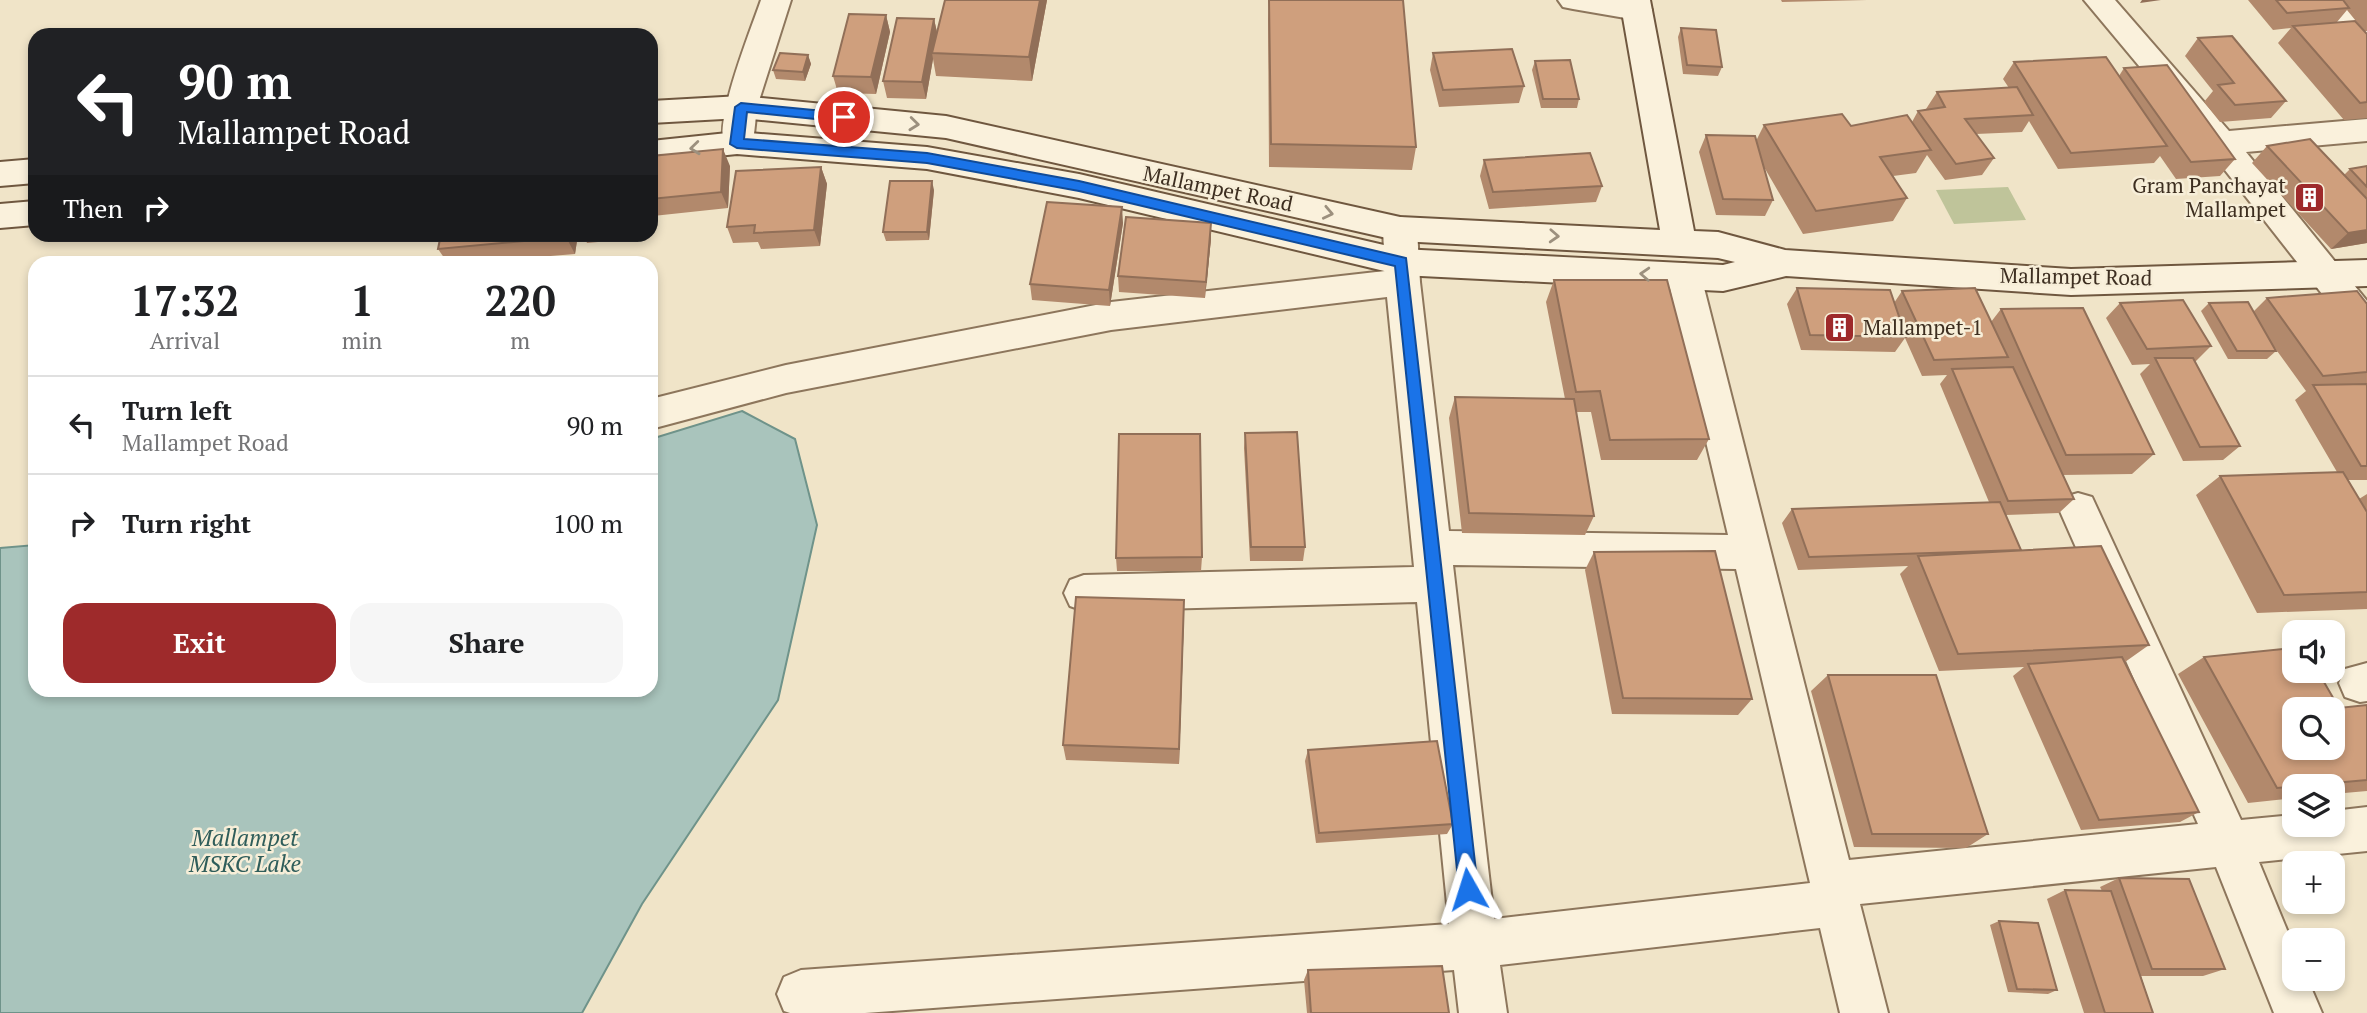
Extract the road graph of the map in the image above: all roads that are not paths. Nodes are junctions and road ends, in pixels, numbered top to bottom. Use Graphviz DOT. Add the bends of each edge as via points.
graph roads {
  1 [pos="776,0"];
  2 [pos="1573,0"];
  3 [pos="2099,0"];
  4 [pos="2327,0"];
  5 [pos="1636,5"];
  6 [pos="2367,51"];
  7 [pos="741,107"];
  8 [pos="658,112"];
  9 [pos="2367,130"];
  10 [pos="2221,143"];
  11 [pos="737,144"];
  12 [pos="658,151"];
  13 [pos="28,172"];
  14 [pos="0,174"];
  15 [pos="28,214"];
  16 [pos="0,216"];
  17 [pos="1401,257"];
  18 [pos="1682,259"];
  19 [pos="2367,273"];
  20 [pos="2326,274"];
  21 [pos="2367,326"];
  22 [pos="658,412"];
  23 [pos="2078,509"];
  24 [pos="1753,552"];
  25 [pos="1433,566"];
  26 [pos="1084,593"];
  27 [pos="2367,829"];
  28 [pos="2229,844"];
  29 [pos="1835,893"];
  30 [pos="1474,945"];
  31 [pos="802,994"];
  32 [pos="1483,1013"];
  33 [pos="1864,1013"];
  34 [pos="2298,1013"];
  1 -- 7 [label="street"];
  2 -- 5 [label="street"];
  3 -- 10 [label="street"];
  4 -- 6 [label="street"];
  5 -- 18 [label="street"];
  7 -- 8 [label="street, Mallampet Road"];
  7 -- 11 [label="street"];
  7 -- 17 [label="street, Mallampet Road, one-way" via="946,127"];
  9 -- 10 [label="street"];
  10 -- 20 [label="street"];
  11 -- 12 [label="street, Mallampet Road, one-way"];
  11 -- 17 [label="street, Mallampet Road" via="927,158 1079,186"];
  13 -- 14 [label="street"];
  15 -- 16 [label="street"];
  17 -- 18 [label="street, Mallampet Road"];
  17 -- 22 [label="street" via="786,380"];
  17 -- 25 [label="street"];
  18 -- 20 [label="street, Mallampet Road" via="1723,278 1785,263 2071,282"];
  18 -- 24 [label="street"];
  19 -- 20 [label="street, Mallampet Road"];
  20 -- 21 [label="street"];
  23 -- 28 [label="street"];
  24 -- 25 [label="street"];
  24 -- 29 [label="street"];
  25 -- 26 [label="street"];
  25 -- 30 [label="street"];
  27 -- 28 [label="street"];
  28 -- 29 [label="street"];
  28 -- 34 [label="street"];
  29 -- 30 [label="street"];
  29 -- 33 [label="street"];
  30 -- 31 [label="street"];
  30 -- 32 [label="street"];
}
